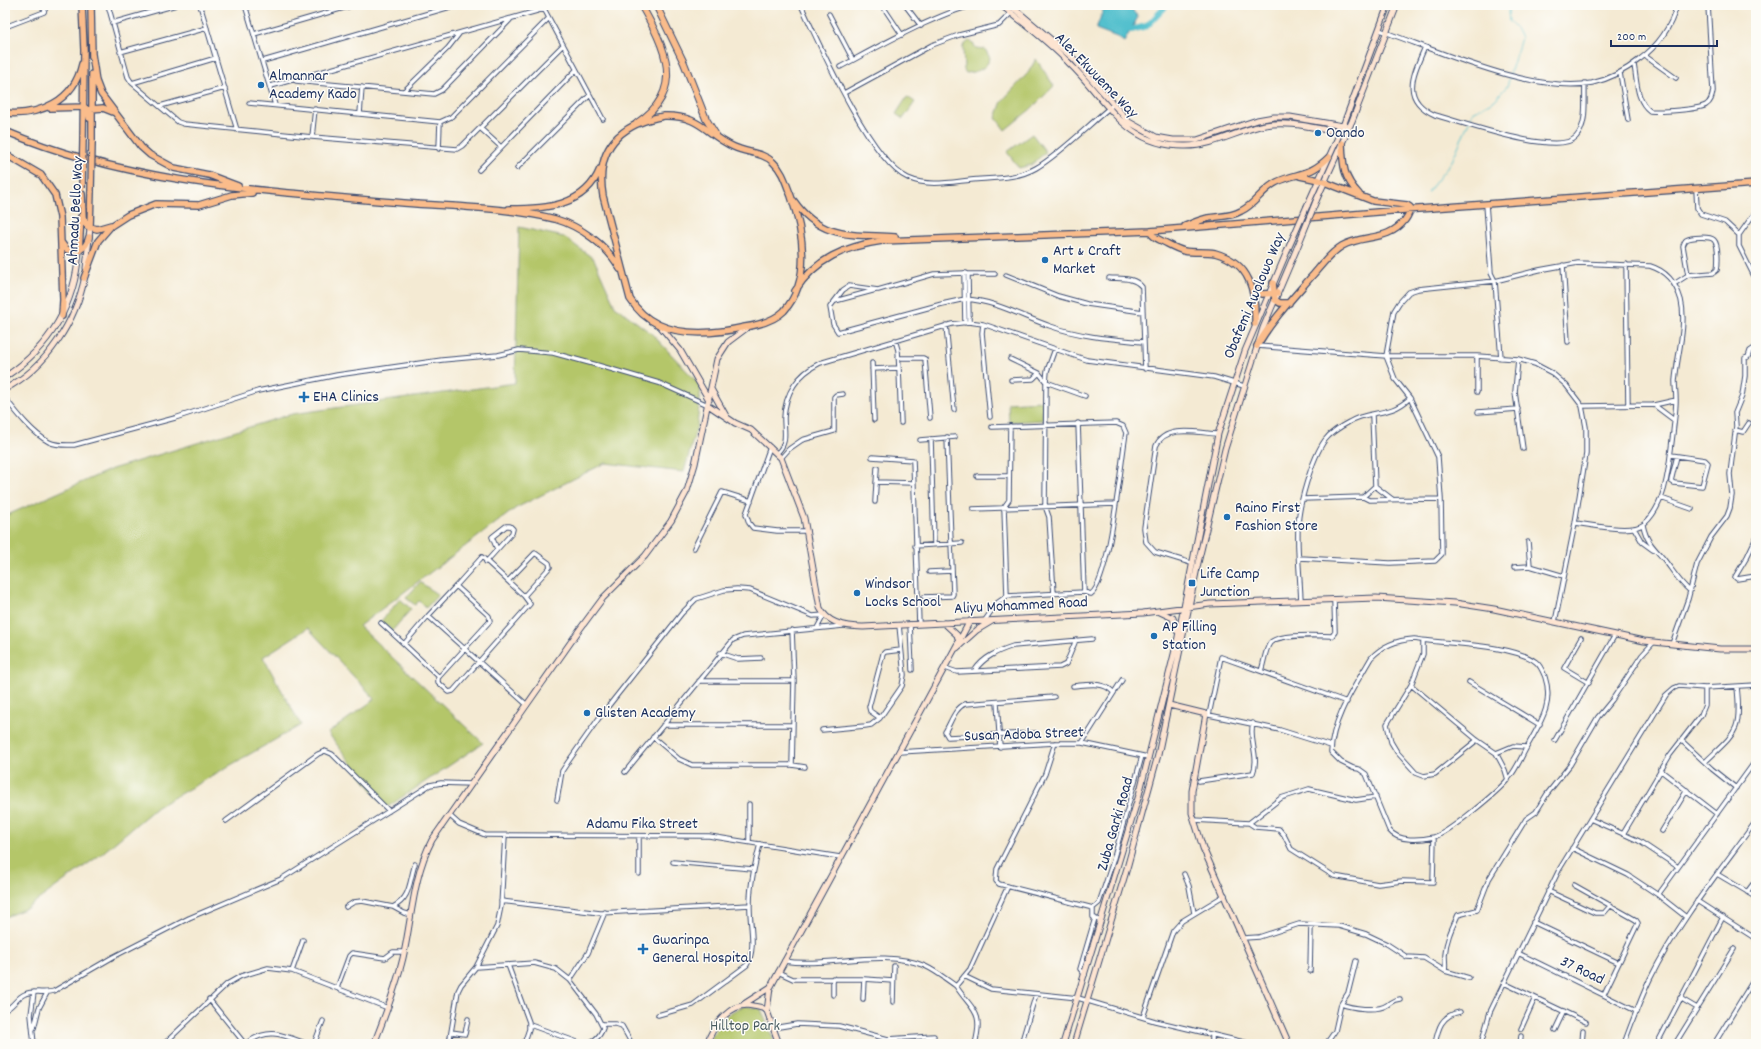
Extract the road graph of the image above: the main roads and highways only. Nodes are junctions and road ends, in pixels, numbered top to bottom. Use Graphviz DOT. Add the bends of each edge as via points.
graph roads {
  1 [pos="82,5"];
  2 [pos="91,5"];
  3 [pos="641,5"];
  4 [pos="656,5"];
  5 [pos="84,50"];
  6 [pos="92,54"];
  7 [pos="47,108"];
  8 [pos="88,108"];
  9 [pos="5,113"];
  10 [pos="115,114"];
  11 [pos="637,123"];
  12 [pos="5,132"];
  13 [pos="716,135"];
  14 [pos="1342,143"];
  15 [pos="5,154"];
  16 [pos="1329,158"];
  17 [pos="603,163"];
  18 [pos="1300,176"];
  19 [pos="1756,184"];
  20 [pos="250,190"];
  21 [pos="82,191"];
  22 [pos="280,192"];
  23 [pos="789,192"];
  24 [pos="1362,197"];
  25 [pos="487,210"];
  26 [pos="1410,210"];
  27 [pos="116,223"];
  28 [pos="90,228"];
  29 [pos="1182,228"];
  30 [pos="1150,231"];
  31 [pos="89,237"];
  32 [pos="918,239"];
  33 [pos="60,242"];
  34 [pos="79,251"];
  35 [pos="84,278"];
  36 [pos="624,279"];
  37 [pos="1273,283"];
  38 [pos="1254,290"];
  39 [pos="795,291"];
  40 [pos="1273,296"];
  41 [pos="1289,303"];
  42 [pos="62,316"];
  43 [pos="1255,324"];
  44 [pos="1257,346"];
  1 -- 5 [label="main road, Ahmadu Bello Way"];
  2 -- 6 [label="main road, Ahmadu Bello Way"];
  3 -- 11 [label="highway" via="661,42 667,63 667,82 661,99 651,112"];
  4 -- 13 [label="highway" via="684,63 706,119"];
  5 -- 7 [label="main road" via="74,84 62,98"];
  5 -- 8 [label="main road, Ahmadu Bello Way"];
  6 -- 8 [label="main road, Ahmadu Bello Way"];
  6 -- 10 [label="main road" via="98,87"];
  7 -- 8 [label="main road"];
  7 -- 9 [label="main road" via="31,112"];
  8 -- 10 [label="main road" via="103,108"];
  8 -- 21 [label="main road, Ahmadu Bello Way, bridge" via="83,119"];
  8 -- 28 [label="main road, Ahmadu Bello Way, bridge" via="92,140"];
  10 -- 20 [label="main road" via="141,147 157,160 174,168 209,175"];
  11 -- 13 [label="main road" via="664,116 680,117 701,124"];
  11 -- 17 [label="main road" via="614,140"];
  12 -- 20 [label="main road" via="65,154 108,166 161,178"];
  13 -- 23 [label="main road" via="735,147 760,154 772,161 780,170"];
  14 -- 24 [label="main road" via="1344,172"];
  15 -- 33 [label="main road" via="37,171 49,183 58,208"];
  16 -- 18 [label="main road" via="1317,168"];
  17 -- 25 [label="main road" via="591,186 569,201 538,209"];
  17 -- 36 [label="main road" via="603,196"];
  18 -- 24 [label="main road" via="1325,182"];
  18 -- 29 [label="main road" via="1276,182 1249,207 1237,214 1207,218"];
  19 -- 26 [label="main road"];
  20 -- 22 [label="main road"];
  21 -- 28 [label="main road" via="84,221"];
  21 -- 34 [label="main road, Ahmadu Bello Way"];
  22 -- 25 [label="main road"];
  22 -- 27 [label="main road" via="238,194 199,205 156,204"];
  23 -- 32 [label="main road" via="806,215 833,232"];
  23 -- 39 [label="main road" via="803,243 802,266"];
  24 -- 26 [label="main road" via="1407,205"];
  25 -- 36 [label="main road" via="538,216 572,226 606,251 619,267"];
  26 -- 29 [label="main road"];
  26 -- 41 [label="main road" via="1403,223 1393,232 1380,237 1353,241 1335,250"];
  27 -- 28 [label="main road" via="103,228"];
  27 -- 35 [label="main road" via="98,241"];
  29 -- 30 [label="main road"];
  30 -- 32 [label="main road"];
  30 -- 38 [label="main road" via="1155,238 1176,248 1214,253 1229,259 1242,270"];
  31 -- 34 [label="main road" via="85,247"];
  32 -- 39 [label="main road" via="867,243 833,254 816,267"];
  33 -- 34 [label="main road" via="66,249"];
  33 -- 42 [label="main road"];
  36 -- 39 [label="main road" via="634,304 656,322 684,332 705,334 749,327 768,321 779,315 790,303"];
  37 -- 40 [label="main road"];
  38 -- 40 [label="main road"];
  38 -- 43 [label="main road"];
  40 -- 41 [label="main road" via="1280,303"];
  41 -- 44 [label="main road" via="1266,330"];
}
